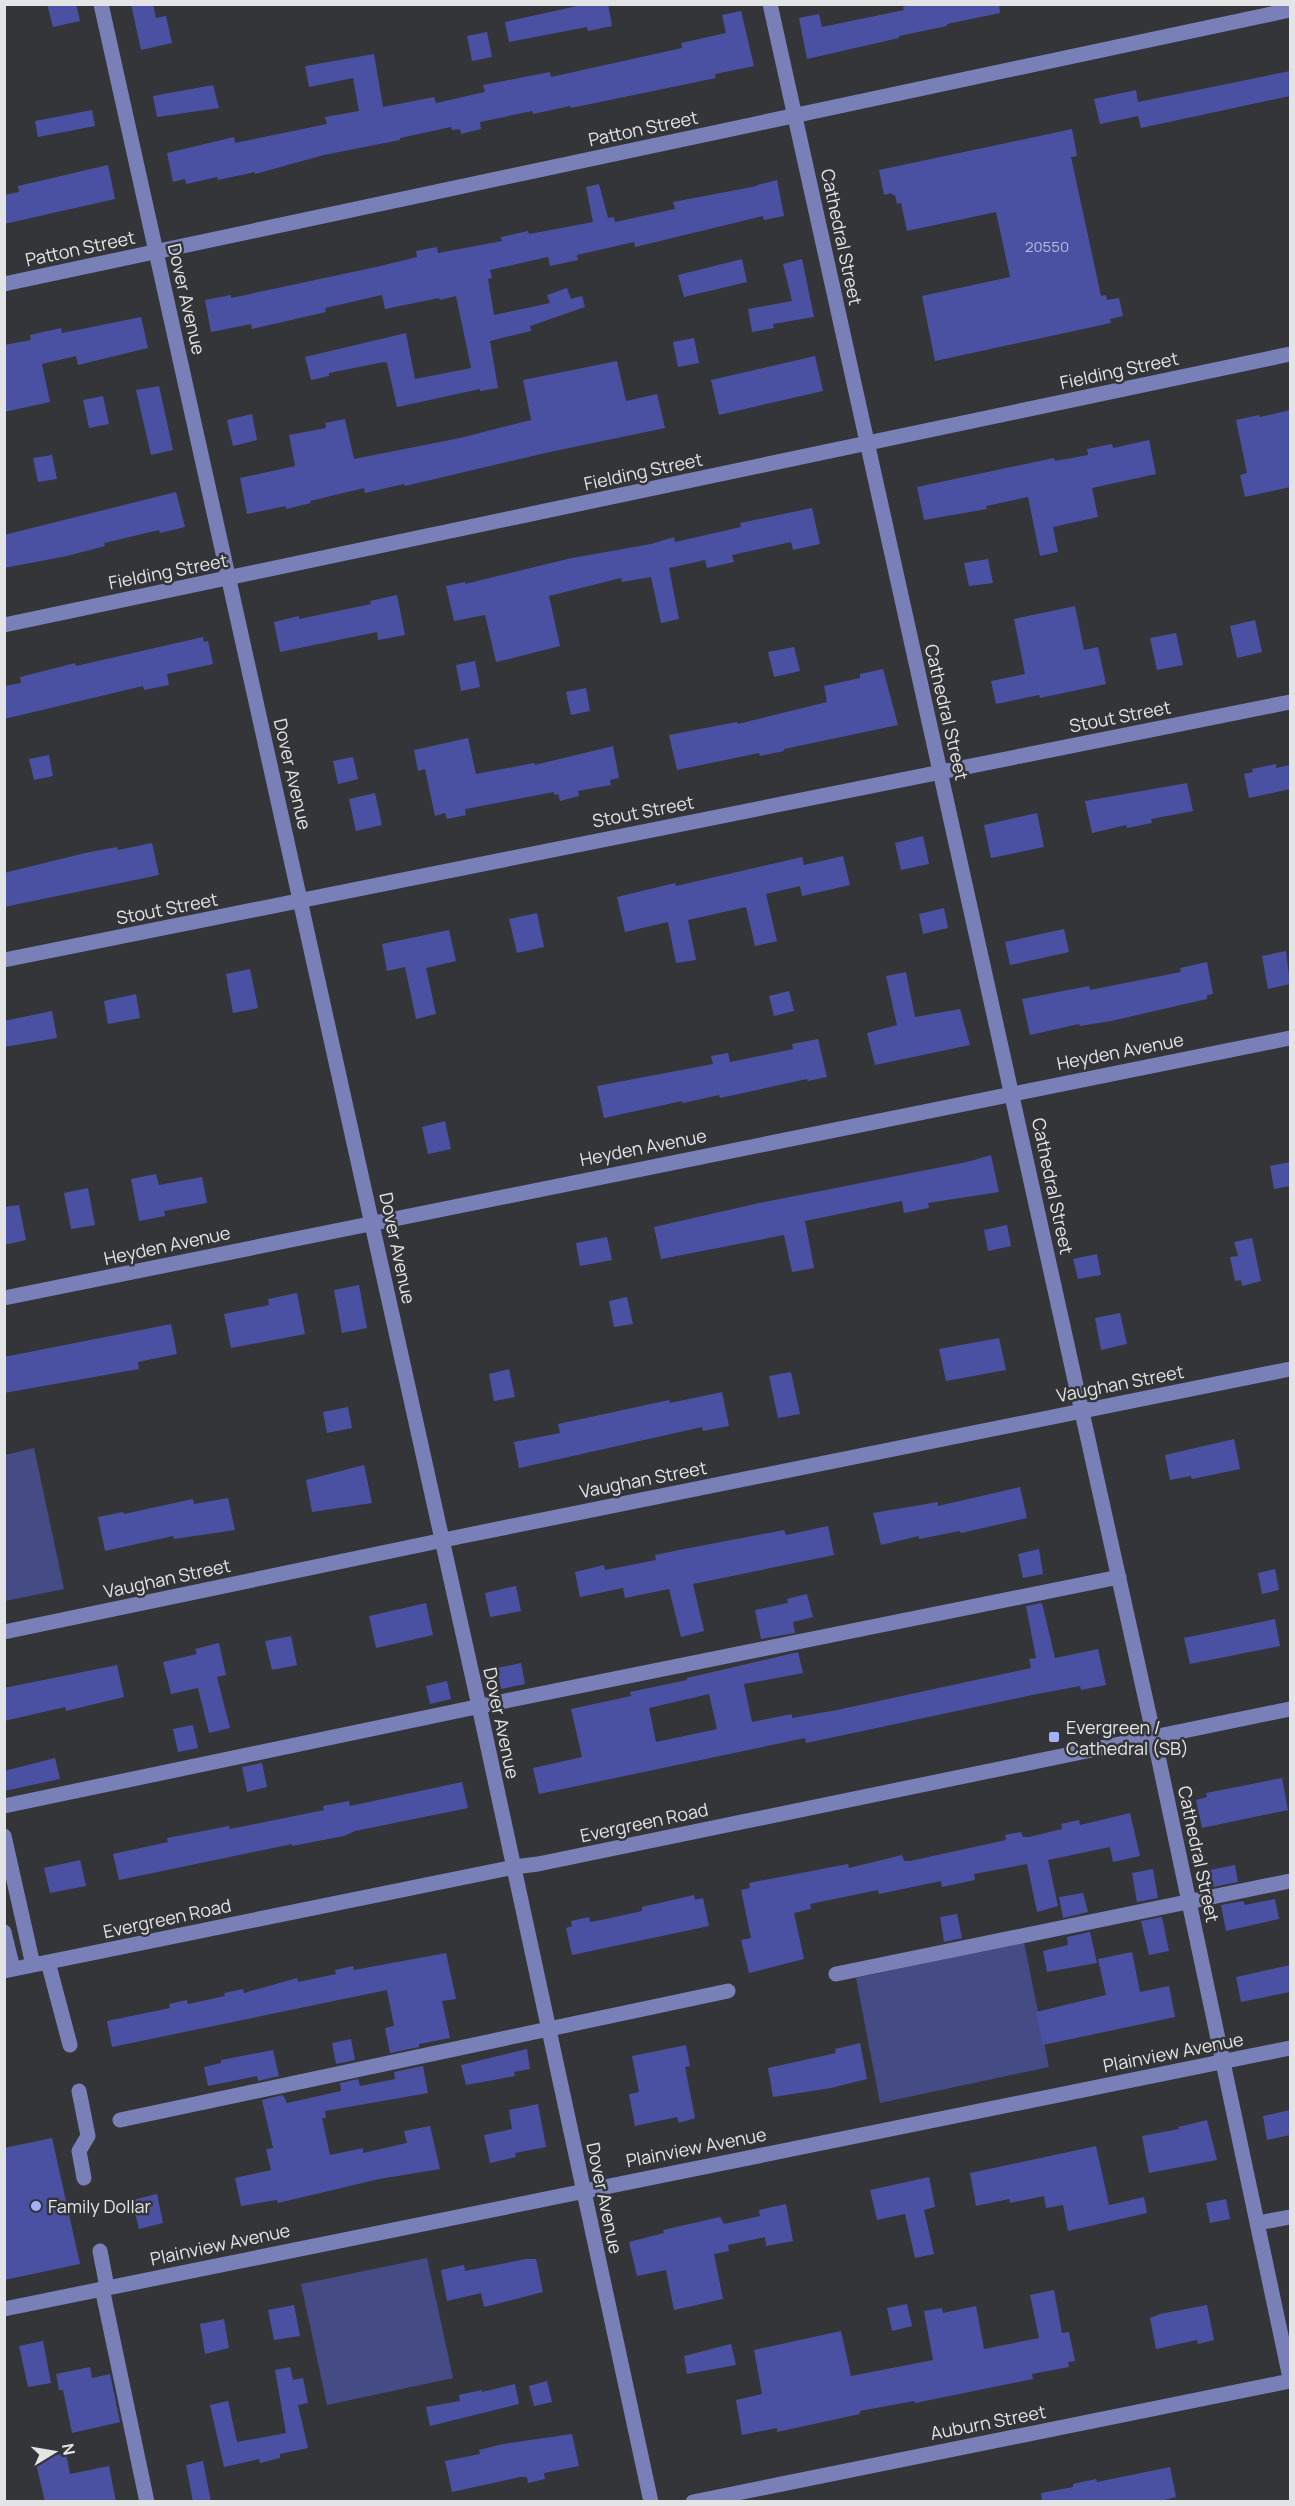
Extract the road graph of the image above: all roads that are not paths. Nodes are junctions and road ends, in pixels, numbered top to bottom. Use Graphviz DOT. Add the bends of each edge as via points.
graph roads {
  1 [pos="101,4"];
  2 [pos="770,4"];
  3 [pos="1290,10"];
  4 [pos="795,116"];
  5 [pos="156,251"];
  6 [pos="4,284"];
  7 [pos="1290,354"];
  8 [pos="867,443"];
  9 [pos="229,578"];
  10 [pos="4,626"];
  11 [pos="1290,702"];
  12 [pos="941,771"];
  13 [pos="301,901"];
  14 [pos="4,960"];
  15 [pos="1290,1038"];
  16 [pos="1012,1092"];
  17 [pos="372,1222"];
  18 [pos="4,1298"];
  19 [pos="1290,1369"];
  20 [pos="1082,1410"];
  21 [pos="442,1540"];
  22 [pos="1119,1577"];
  23 [pos="4,1632"];
  24 [pos="479,1706"];
  25 [pos="1290,1709"];
  26 [pos="1154,1737"];
  27 [pos="4,1806"];
  28 [pos="4,1836"];
  29 [pos="514,1867"];
  30 [pos="1290,1881"];
  31 [pos="1190,1902"];
  32 [pos="4,1932"];
  33 [pos="40,1964"];
  34 [pos="9,1970"];
  35 [pos="836,1974"];
  36 [pos="728,1991"];
  37 [pos="549,2029"];
  38 [pos="70,2045"];
  39 [pos="1290,2048"];
  40 [pos="1224,2061"];
  41 [pos="79,2091"];
  42 [pos="120,2120"];
  43 [pos="84,2178"];
  44 [pos="584,2190"];
  45 [pos="1290,2217"];
  46 [pos="1258,2223"];
  47 [pos="100,2251"];
  48 [pos="105,2288"];
  49 [pos="4,2309"];
  50 [pos="1290,2379"];
  51 [pos="147,2502"];
  52 [pos="651,2502"];
  53 [pos="693,2502"];
  1 -- 5 [label="street, Dover Avenue"];
  2 -- 4 [label="street, Cathedral Street"];
  3 -- 4 [label="street, Patton Street"];
  4 -- 5 [label="street, Patton Street"];
  4 -- 8 [label="street, Cathedral Street"];
  5 -- 6 [label="street, Patton Street"];
  5 -- 9 [label="street, Dover Avenue"];
  7 -- 8 [label="street, Fielding Street"];
  8 -- 9 [label="street, Fielding Street"];
  8 -- 12 [label="street, Cathedral Street"];
  9 -- 10 [label="street, Fielding Street"];
  9 -- 13 [label="street, Dover Avenue"];
  11 -- 12 [label="street, Stout Street"];
  12 -- 13 [label="street, Stout Street"];
  12 -- 16 [label="street, Cathedral Street"];
  13 -- 14 [label="street, Stout Street"];
  13 -- 17 [label="street, Dover Avenue"];
  15 -- 16 [label="street, Heyden Avenue"];
  16 -- 17 [label="street, Heyden Avenue"];
  16 -- 20 [label="street, Cathedral Street"];
  17 -- 18 [label="street, Heyden Avenue"];
  17 -- 21 [label="street, Dover Avenue"];
  19 -- 20 [label="street, Vaughan Street"];
  20 -- 21 [label="street, Vaughan Street"];
  20 -- 22 [label="street, Cathedral Street"];
  21 -- 23 [label="street, Vaughan Street"];
  21 -- 24 [label="street, Dover Avenue"];
  22 -- 24 [label="street"];
  22 -- 26 [label="street, Cathedral Street"];
  24 -- 27 [label="street"];
  24 -- 29 [label="street, Dover Avenue"];
  25 -- 26 [label="street, Evergreen Road"];
  26 -- 29 [label="street, Evergreen Road"];
  26 -- 31 [label="street, Cathedral Street"];
  28 -- 33 [label="street"];
  29 -- 33 [label="street, Evergreen Road"];
  29 -- 37 [label="street, Dover Avenue"];
  30 -- 31 [label="street"];
  31 -- 35 [label="street"];
  31 -- 40 [label="street, Cathedral Street"];
  32 -- 34 [label="street"];
  33 -- 34 [label="street, Evergreen Road"];
  33 -- 38 [label="street"];
  36 -- 37 [label="street"];
  37 -- 42 [label="street"];
  37 -- 44 [label="street, Dover Avenue"];
  39 -- 40 [label="street, Plainview Avenue"];
  40 -- 44 [label="street, Plainview Avenue"];
  40 -- 46 [label="street, Cathedral Street"];
  41 -- 43 [label="street" via="88,2136 79,2151"];
  44 -- 48 [label="street, Plainview Avenue"];
  44 -- 52 [label="street, Dover Avenue"];
  45 -- 46 [label="street"];
  46 -- 50 [label="street, Cathedral Street"];
  47 -- 48 [label="street"];
  48 -- 49 [label="street, Plainview Avenue"];
  48 -- 51 [label="street"];
  50 -- 53 [label="street, Auburn Street"];
}
